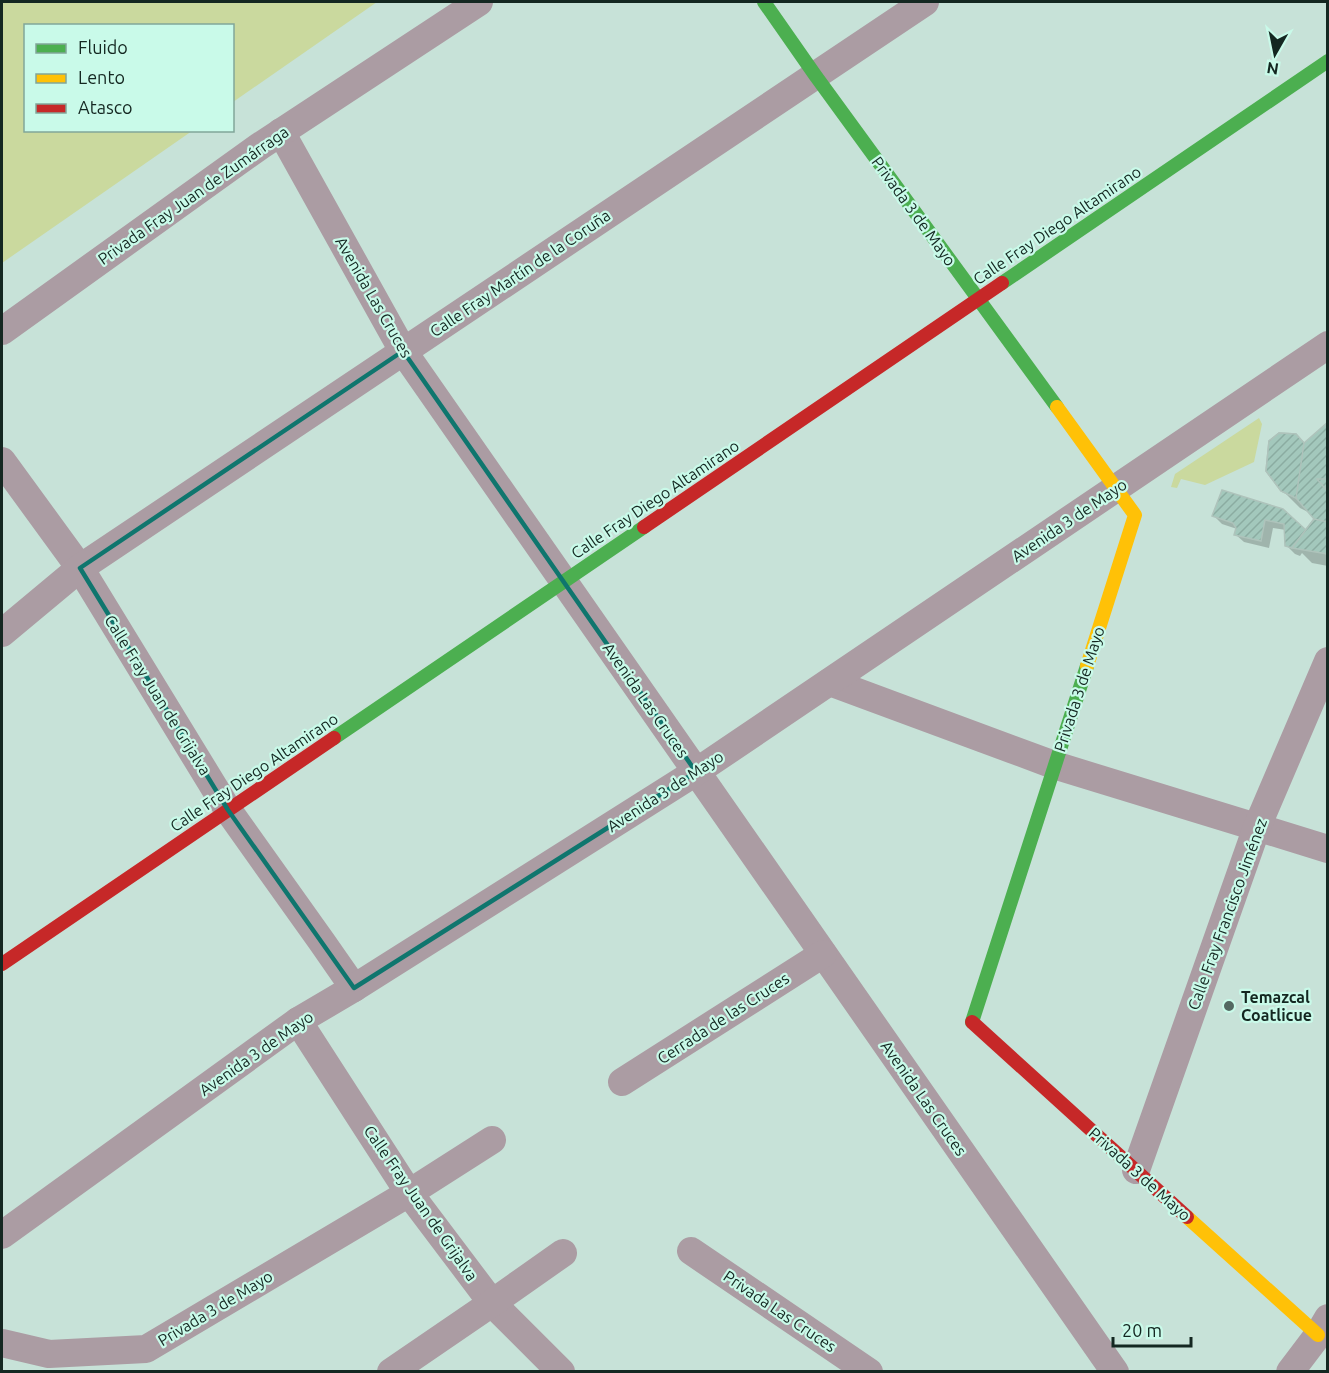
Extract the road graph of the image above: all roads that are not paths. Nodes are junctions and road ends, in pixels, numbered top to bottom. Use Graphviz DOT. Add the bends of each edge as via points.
graph roads {
  1 [pos="479,2"];
  2 [pos="764,2"];
  3 [pos="925,2"];
  4 [pos="1328,61"];
  5 [pos="815,75"];
  6 [pos="281,132"];
  7 [pos="978,299"];
  8 [pos="2,331"];
  9 [pos="1328,345"];
  10 [pos="403,351"];
  11 [pos="2,461"];
  12 [pos="1116,488"];
  13 [pos="80,568"];
  14 [pos="563,581"];
  15 [pos="2,633"];
  16 [pos="1328,661"];
  17 [pos="830,682"];
  18 [pos="1054,765"];
  19 [pos="696,772"];
  20 [pos="228,810"];
  21 [pos="1257,827"];
  22 [pos="1328,849"];
  23 [pos="823,954"];
  24 [pos="2,964"];
  25 [pos="354,988"];
  26 [pos="298,1021"];
  27 [pos="622,1082"];
  28 [pos="492,1140"];
  29 [pos="1136,1170"];
  30 [pos="409,1193"];
  31 [pos="2,1235"];
  32 [pos="691,1251"];
  33 [pos="563,1253"];
  34 [pos="492,1303"];
  35 [pos="1323,1326"];
  36 [pos="2,1343"];
  37 [pos="391,1371"];
  38 [pos="561,1371"];
  39 [pos="869,1371"];
  40 [pos="1115,1371"];
  41 [pos="1290,1371"];
  1 -- 6 [label="street, Privada Fray Juan de Zumárraga"];
  2 -- 5 [label="street, Privada 3 de Mayo"];
  3 -- 5 [label="street, Calle Fray Martín de la Coruña"];
  4 -- 7 [label="street, Calle Fray Diego Altamirano"];
  5 -- 7 [label="street, Privada 3 de Mayo"];
  5 -- 10 [label="street, Calle Fray Martín de la Coruña"];
  6 -- 8 [label="street, Privada Fray Juan de Zumárraga"];
  6 -- 10 [label="street, Avenida Las Cruces"];
  7 -- 12 [label="street, Privada 3 de Mayo"];
  7 -- 14 [label="street, Calle Fray Diego Altamirano"];
  9 -- 12 [label="street, Avenida 3 de Mayo"];
  10 -- 13 [label="street, Calle Fray Martín de la Coruña"];
  10 -- 14 [label="street, Avenida Las Cruces"];
  11 -- 13 [label="street, Calle Fray Juan de Grijalva"];
  12 -- 17 [label="street, Avenida 3 de Mayo"];
  12 -- 18 [label="street, Privada 3 de Mayo" via="1135,515"];
  13 -- 15 [label="street, Calle Fray Martín de la Coruña"];
  13 -- 20 [label="street, Calle Fray Juan de Grijalva"];
  14 -- 19 [label="street, Avenida Las Cruces"];
  14 -- 20 [label="street, Calle Fray Diego Altamirano"];
  16 -- 21 [label="street, Calle Fray Francisco Jiménez"];
  17 -- 18 [label="street"];
  17 -- 19 [label="street, Avenida 3 de Mayo"];
  18 -- 21 [label="street"];
  18 -- 29 [label="street, Privada 3 de Mayo" via="972,1022"];
  19 -- 23 [label="street, Avenida Las Cruces"];
  19 -- 25 [label="street, Avenida 3 de Mayo"];
  20 -- 24 [label="street, Calle Fray Diego Altamirano"];
  20 -- 25 [label="street, Calle Fray Juan de Grijalva"];
  21 -- 22 [label="street"];
  21 -- 29 [label="street, Calle Fray Francisco Jiménez"];
  23 -- 27 [label="street, Cerrada de las Cruces"];
  23 -- 40 [label="street, Avenida Las Cruces"];
  25 -- 26 [label="street, Avenida 3 de Mayo"];
  26 -- 30 [label="street, Calle Fray Juan de Grijalva"];
  26 -- 31 [label="street, Avenida 3 de Mayo"];
  28 -- 30 [label="street, Privada 3 de Mayo"];
  29 -- 35 [label="street, Privada 3 de Mayo"];
  30 -- 34 [label="street, Calle Fray Juan de Grijalva"];
  30 -- 36 [label="street, Privada 3 de Mayo" via="146,1349 49,1354"];
  32 -- 39 [label="street, Privada Las Cruces"];
  33 -- 34 [label="street"];
  34 -- 37 [label="street"];
  34 -- 38 [label="street, Calle Fray Juan de Grijalva"];
  35 -- 41 [label="street"];
}
